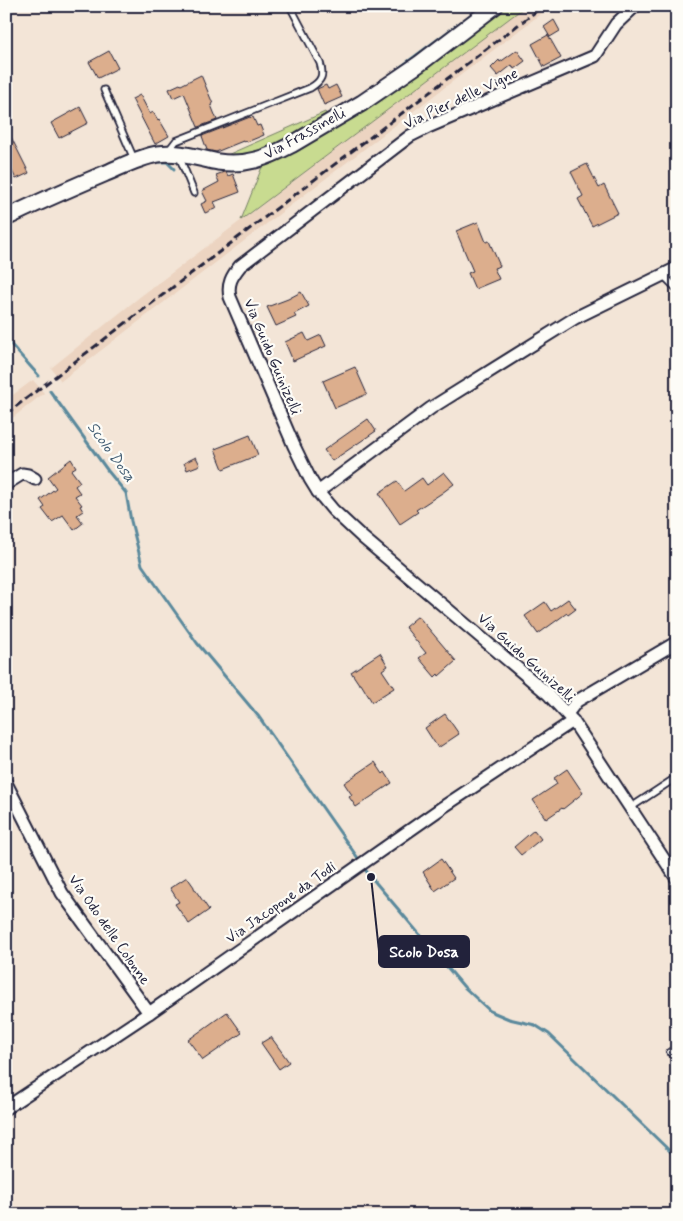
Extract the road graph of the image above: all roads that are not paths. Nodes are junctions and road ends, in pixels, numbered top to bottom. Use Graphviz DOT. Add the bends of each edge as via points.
graph roads {
  1 [pos="290,6"];
  2 [pos="495,6"];
  3 [pos="635,6"];
  4 [pos="104,90"];
  5 [pos="172,154"];
  6 [pos="134,161"];
  7 [pos="194,193"];
  8 [pos="6,218"];
  9 [pos="677,268"];
  10 [pos="663,275"];
  11 [pos="229,286"];
  12 [pos="677,289"];
  13 [pos="35,479"];
  14 [pos="6,484"];
  15 [pos="318,492"];
  16 [pos="677,642"];
  17 [pos="570,717"];
  18 [pos="677,777"];
  19 [pos="6,783"];
  20 [pos="630,808"];
  21 [pos="677,879"];
  22 [pos="149,1013"];
  23 [pos="677,1048"];
  24 [pos="670,1052"];
  25 [pos="6,1108"];
  1 -- 5 [label="lane" via="320,63 322,70 318,83 176,141"];
  2 -- 5 [label="street, Via Frassinelli" via="362,103 279,152 261,159 232,163"];
  3 -- 11 [label="street, Via Pier delle Vigne" via="616,24 595,56 410,136 240,266"];
  4 -- 6 [label="lane"];
  5 -- 6 [label="street, Via Frassinelli" via="157,154"];
  5 -- 7 [label="lane"];
  6 -- 8 [label="street, Via Frassinelli"];
  9 -- 10 [label="street"];
  10 -- 12 [label="lane"];
  10 -- 15 [label="street" via="575,318 448,397"];
  11 -- 15 [label="street, Via Guido Guinizelli" via="230,297 294,446"];
  13 -- 14 [label="street" via="22,474"];
  15 -- 17 [label="street, Via Guido Guinizelli" via="333,510 548,694"];
  16 -- 17 [label="street, Via Jacopone da Todi" via="577,701"];
  17 -- 20 [label="street, Via Guido Guinizelli"];
  17 -- 22 [label="street, Via Jacopone da Todi"];
  18 -- 20 [label="lane"];
  19 -- 22 [label="street, Via Odo delle Colonne" via="62,893"];
  20 -- 21 [label="street, Via Guido Guinizelli"];
  22 -- 25 [label="street, Via Jacopone da Todi"];
  23 -- 24 [label="lane"];
}
